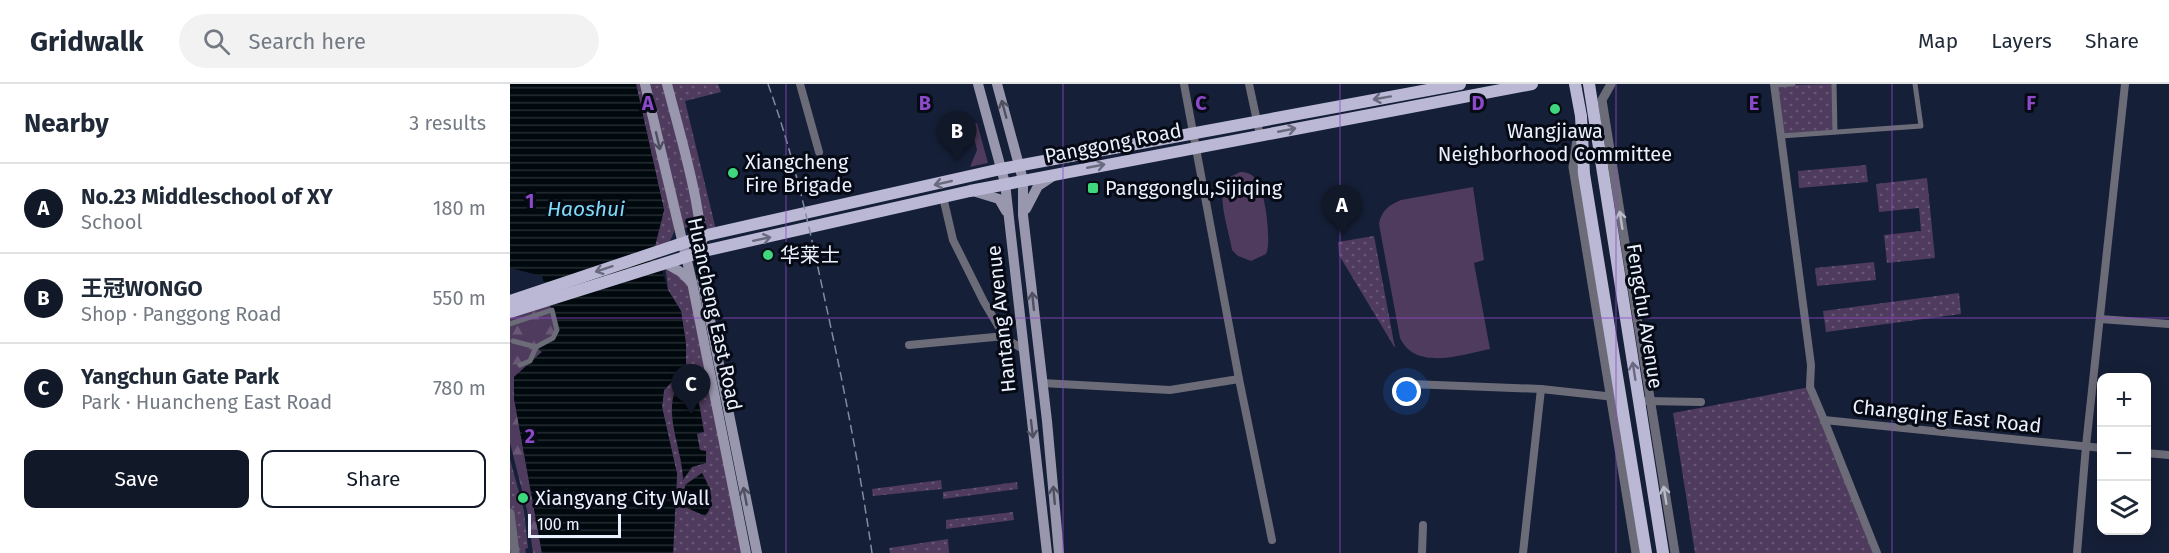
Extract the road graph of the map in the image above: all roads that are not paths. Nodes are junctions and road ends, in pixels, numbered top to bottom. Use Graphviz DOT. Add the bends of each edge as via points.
graph roads {
  1 [pos="645,84"];
  2 [pos="667,84"];
  3 [pos="800,84"];
  4 [pos="978,84"];
  5 [pos="998,84"];
  6 [pos="1184,84"];
  7 [pos="1250,84"];
  8 [pos="1460,84"];
  9 [pos="1532,84"];
  10 [pos="1575,84"];
  11 [pos="1589,84"];
  12 [pos="1611,84"];
  13 [pos="1793,84"];
  14 [pos="1834,84"];
  15 [pos="1915,84"];
  16 [pos="2125,84"];
  17 [pos="1774,85"];
  18 [pos="1581,116"];
  19 [pos="1257,121"];
  20 [pos="1836,132"];
  21 [pos="1193,133"];
  22 [pos="1260,135"];
  23 [pos="1781,136"];
  24 [pos="1196,147"];
  25 [pos="1016,152"];
  26 [pos="819,153"];
  27 [pos="997,155"];
  28 [pos="1038,163"];
  29 [pos="1020,167"];
  30 [pos="1001,169"];
  31 [pos="978,174"];
  32 [pos="1055,174"];
  33 [pos="1023,180"];
  34 [pos="1005,183"];
  35 [pos="970,191"];
  36 [pos="942,197"];
  37 [pos="1023,215"];
  38 [pos="1008,218"];
  39 [pos="677,222"];
  40 [pos="701,237"];
  41 [pos="682,243"];
  42 [pos="661,250"];
  43 [pos="704,251"];
  44 [pos="685,257"];
  45 [pos="664,264"];
  46 [pos="1590,265"];
  47 [pos="1618,270"];
  48 [pos="693,285"];
  49 [pos="541,296"];
  50 [pos="510,301"];
  51 [pos="1606,305"];
  52 [pos="1635,307"];
  53 [pos="510,312"];
  54 [pos="2100,319"];
  55 [pos="510,324"];
  56 [pos="2169,324"];
  57 [pos="1005,336"];
  58 [pos="513,341"];
  59 [pos="909,345"];
  60 [pos="536,347"];
  61 [pos="1023,349"];
  62 [pos="520,365"];
  63 [pos="1239,379"];
  64 [pos="1042,383"];
  65 [pos="1410,384"];
  66 [pos="1541,389"];
  67 [pos="1615,397"];
  68 [pos="1644,401"];
  69 [pos="1701,402"];
  70 [pos="1824,420"];
  71 [pos="1614,421"];
  72 [pos="1657,442"];
  73 [pos="2086,446"];
  74 [pos="2097,447"];
  75 [pos="2151,453"];
  76 [pos="2169,455"];
  77 [pos="1630,458"];
  78 [pos="1653,490"];
  79 [pos="510,513"];
  80 [pos="1424,525"];
  81 [pos="1272,540"];
  82 [pos="514,553"];
  83 [pos="746,553"];
  84 [pos="756,553"];
  85 [pos="1047,553"];
  86 [pos="1059,553"];
  87 [pos="1422,553"];
  88 [pos="1523,553"];
  89 [pos="1636,553"];
  90 [pos="1646,553"];
  91 [pos="1664,553"];
  92 [pos="1675,553"];
  93 [pos="1877,553"];
  94 [pos="2077,553"];
  1 -- 39 [label="main road, Huancheng East Road, one-way"];
  2 -- 40 [label="main road, Huancheng East Road"];
  3 -- 26 [label="street"];
  4 -- 27 [label="main road, Hantang Avenue"];
  25 -- 5 [label="main road, Hantang Avenue, one-way"];
  6 -- 21 [label="street"];
  7 -- 19 [label="street"];
  8 -- 19 [label="main road, Panggong Road, one-way"];
  22 -- 9 [label="main road, Panggong Road, one-way"];
  10 -- 18 [label="main road, Fengchu Avenue"];
  11 -- 47 [label="main road, Fengchu Avenue"];
  52 -- 12 [label="street, one-way" via="1602,100"];
  13 -- 17 [label="street"];
  14 -- 20 [label="street"];
  15 -- 20 [label="street" via="1921,126"];
  16 -- 54 [label="street"];
  17 -- 23 [label="street"];
  18 -- 46 [label="street" via="1573,167"];
  18 -- 51 [label="main road, Fengchu Avenue" via="1584,174"];
  19 -- 21 [label="main road, Panggong Road"];
  19 -- 22 [label="street"];
  20 -- 23 [label="street"];
  21 -- 24 [label="street"];
  21 -- 28 [label="main road, Panggong Road"];
  22 -- 24 [label="main road, Panggong Road"];
  23 -- 70 [label="street, Changqing East Road" via="1811,365 1810,387"];
  32 -- 24 [label="main road, Panggong Road, one-way"];
  24 -- 63 [label="street"];
  25 -- 28 [label="main road" via="1026,162"];
  25 -- 29 [label="main road, Hantang Avenue"];
  27 -- 30 [label="main road, Hantang Avenue"];
  27 -- 31 [label="main road" via="994,165"];
  28 -- 29 [label="main road, Panggong Road"];
  29 -- 30 [label="main road, Panggong Road"];
  29 -- 33 [label="main road, Hantang Avenue"];
  30 -- 31 [label="main road, Panggong Road"];
  30 -- 34 [label="main road, Hantang Avenue"];
  31 -- 40 [label="main road, Panggong Road, one-way"];
  32 -- 33 [label="main road, Panggong Road"];
  32 -- 37 [label="main road" via="1038,186"];
  33 -- 34 [label="main road, Panggong Road"];
  33 -- 37 [label="main road, Hantang Avenue"];
  34 -- 35 [label="main road, Panggong Road"];
  34 -- 38 [label="main road, Hantang Avenue"];
  35 -- 36 [label="main road, Panggong Road"];
  35 -- 38 [label="main road" via="999,199"];
  43 -- 36 [label="main road, Panggong Road, one-way"];
  36 -- 57 [label="street" via="953,240"];
  64 -- 37 [label="main road, Hantang Avenue, one-way"];
  38 -- 61 [label="main road, Hantang Avenue"];
  39 -- 41 [label="main road, Huancheng East Road"];
  39 -- 42 [label="main road" via="673,236"];
  40 -- 41 [label="main road, Panggong Road"];
  40 -- 43 [label="main road, Huancheng East Road"];
  41 -- 42 [label="main road, Panggong Road"];
  41 -- 44 [label="main road, Huancheng East Road"];
  42 -- 49 [label="main road, Panggong Road, one-way"];
  43 -- 44 [label="main road, Panggong Road"];
  84 -- 43 [label="main road, Huancheng East Road, one-way" via="702,280"];
  44 -- 45 [label="main road, Panggong Road"];
  44 -- 48 [label="main road, Huancheng East Road"];
  45 -- 48 [label="main road" via="681,272"];
  45 -- 49 [label="main road, Panggong Road"];
  46 -- 51 [label="street"];
  46 -- 67 [label="street"];
  47 -- 52 [label="street"];
  68 -- 47 [label="main road, Fengchu Avenue, one-way"];
  48 -- 83 [label="main road, Huancheng East Road"];
  49 -- 50 [label="main road"];
  49 -- 53 [label="main road"];
  51 -- 67 [label="main road, Fengchu Avenue"];
  52 -- 68 [label="street"];
  54 -- 56 [label="street"];
  54 -- 73 [label="street"];
  55 -- 60 [label="street" via="552,310 557,330 553,338"];
  57 -- 59 [label="street"];
  57 -- 61 [label="street"];
  58 -- 60 [label="street"];
  60 -- 62 [label="street" via="530,361"];
  61 -- 85 [label="main road, Hantang Avenue, one-way"];
  63 -- 64 [label="street" via="1170,390"];
  63 -- 81 [label="street"];
  86 -- 64 [label="main road, Hantang Avenue, one-way"];
  65 -- 66 [label="street"];
  66 -- 67 [label="street"];
  66 -- 88 [label="street"];
  67 -- 71 [label="street"];
  67 -- 77 [label="main road, Fengchu Avenue"];
  68 -- 69 [label="street"];
  68 -- 72 [label="street"];
  68 -- 78 [label="main road, Fengchu Avenue"];
  70 -- 73 [label="street, Changqing East Road"];
  70 -- 93 [label="street"];
  71 -- 77 [label="street"];
  71 -- 89 [label="street"];
  72 -- 78 [label="street"];
  92 -- 72 [label="street, one-way"];
  73 -- 74 [label="street, Changqing East Road"];
  73 -- 94 [label="street"];
  75 -- 76 [label="street"];
  77 -- 90 [label="main road, Fengchu Avenue"];
  78 -- 91 [label="main road, Fengchu Avenue"];
  79 -- 82 [label="street"];
  80 -- 87 [label="street"];
}
